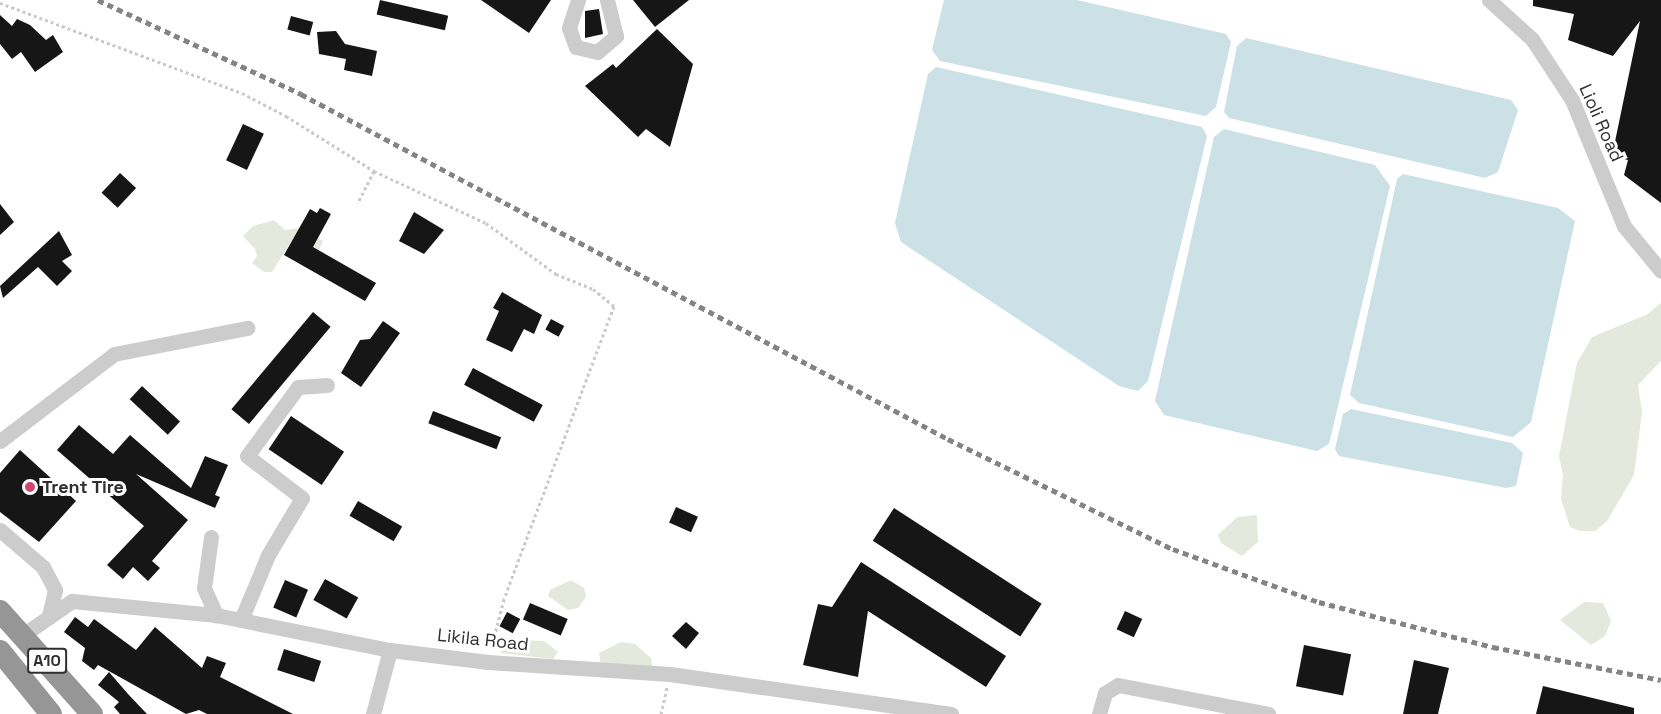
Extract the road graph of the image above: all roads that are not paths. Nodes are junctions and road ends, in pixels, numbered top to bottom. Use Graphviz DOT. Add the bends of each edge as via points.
graph roads {
  1 [pos="578,0"];
  2 [pos="607,0"];
  3 [pos="1490,0"];
  4 [pos="1661,271"];
  5 [pos="247,328"];
  6 [pos="327,385"];
  7 [pos="0,441"];
  8 [pos="0,530"];
  9 [pos="211,537"];
  10 [pos="0,611"];
  11 [pos="216,615"];
  12 [pos="49,617"];
  13 [pos="241,620"];
  14 [pos="23,635"];
  15 [pos="390,650"];
  16 [pos="0,651"];
  17 [pos="51,714"];
  18 [pos="92,714"];
  19 [pos="373,714"];
  20 [pos="951,714"];
  21 [pos="1099,714"];
  22 [pos="1268,714"];
  1 -- 2 [label="street" via="569,28 576,47 597,52 616,36"];
  3 -- 4 [label="street, Lioli Road" via="1532,39 1572,100 1624,226"];
  5 -- 7 [label="street" via="114,354"];
  6 -- 13 [label="street" via="298,387 246,456 302,498 268,555"];
  8 -- 12 [label="street" via="43,567 56,590"];
  9 -- 11 [label="street" via="204,588"];
  10 -- 14 [label="highway, A10"];
  11 -- 12 [label="street, Likila Road" via="72,601"];
  11 -- 13 [label="street, Likila Road"];
  12 -- 14 [label="street, Likila Road"];
  13 -- 15 [label="street, Likila Road"];
  14 -- 18 [label="highway, A10"];
  15 -- 19 [label="street"];
  15 -- 20 [label="street, Likila Road" via="488,662 670,674"];
  16 -- 17 [label="highway, A10"];
  21 -- 22 [label="street" via="1105,693 1118,685"];
}
